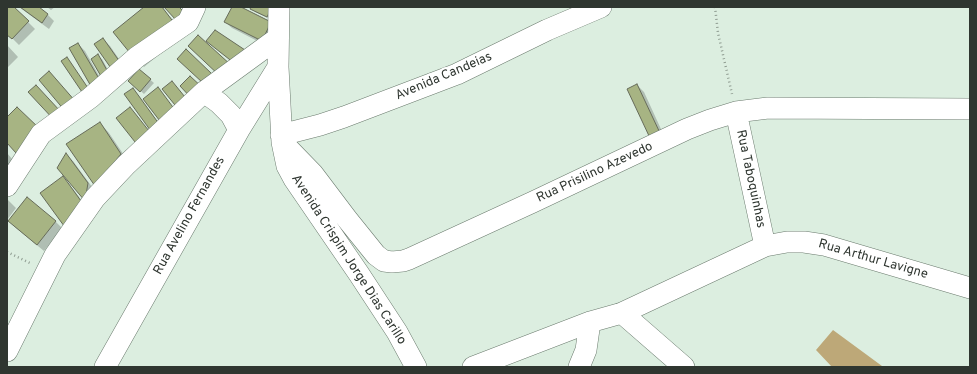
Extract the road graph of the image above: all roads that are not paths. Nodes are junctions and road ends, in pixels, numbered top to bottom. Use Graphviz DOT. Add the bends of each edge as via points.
graph roads {
  1 [pos="195,7"];
  2 [pos="279,7"];
  3 [pos="601,7"];
  4 [pos="278,38"];
  5 [pos="278,67"];
  6 [pos="204,92"];
  7 [pos="970,109"];
  8 [pos="736,112"];
  9 [pos="239,130"];
  10 [pos="282,139"];
  11 [pos="7,186"];
  12 [pos="765,246"];
  13 [pos="970,288"];
  14 [pos="622,313"];
  15 [pos="590,322"];
  16 [pos="7,351"];
  17 [pos="106,367"];
  18 [pos="416,367"];
  19 [pos="473,367"];
  20 [pos="579,367"];
  21 [pos="684,367"];
  1 -- 11 [label="street" via="188,22 137,57 90,98 41,134"];
  2 -- 4 [label="street, Avenida Crispim Jorge Dias Carillo"];
  3 -- 10 [label="street, Avenida Candeias" via="457,74"];
  4 -- 5 [label="street, Avenida Crispim Jorge Dias Carillo"];
  4 -- 6 [label="street"];
  5 -- 9 [label="street, Rua Avelino Fernandes"];
  5 -- 10 [label="street, Avenida Crispim Jorge Dias Carillo"];
  6 -- 9 [label="street" via="231,115"];
  6 -- 16 [label="street" via="126,165 95,198 55,255"];
  7 -- 8 [label="street, Rua Prisilino Azevedo" via="768,108"];
  8 -- 10 [label="street, Rua Prisilino Azevedo" via="687,129 409,259 392,262 384,261 376,255 313,174"];
  8 -- 12 [label="street, Rua Taboquinhas"];
  9 -- 17 [label="street, Rua Avelino Fernandes"];
  10 -- 18 [label="street, Avenida Crispim Jorge Dias Carillo" via="287,166 294,179 397,332"];
  12 -- 13 [label="street, Rua Arthur Lavigne" via="787,242 824,245"];
  12 -- 14 [label="street, Rua Arthur Lavigne"];
  14 -- 15 [label="street, Rua Arthur Lavigne"];
  14 -- 21 [label="street"];
  15 -- 19 [label="street, Rua Arthur Lavigne"];
  15 -- 20 [label="street" via="586,350"];
}
